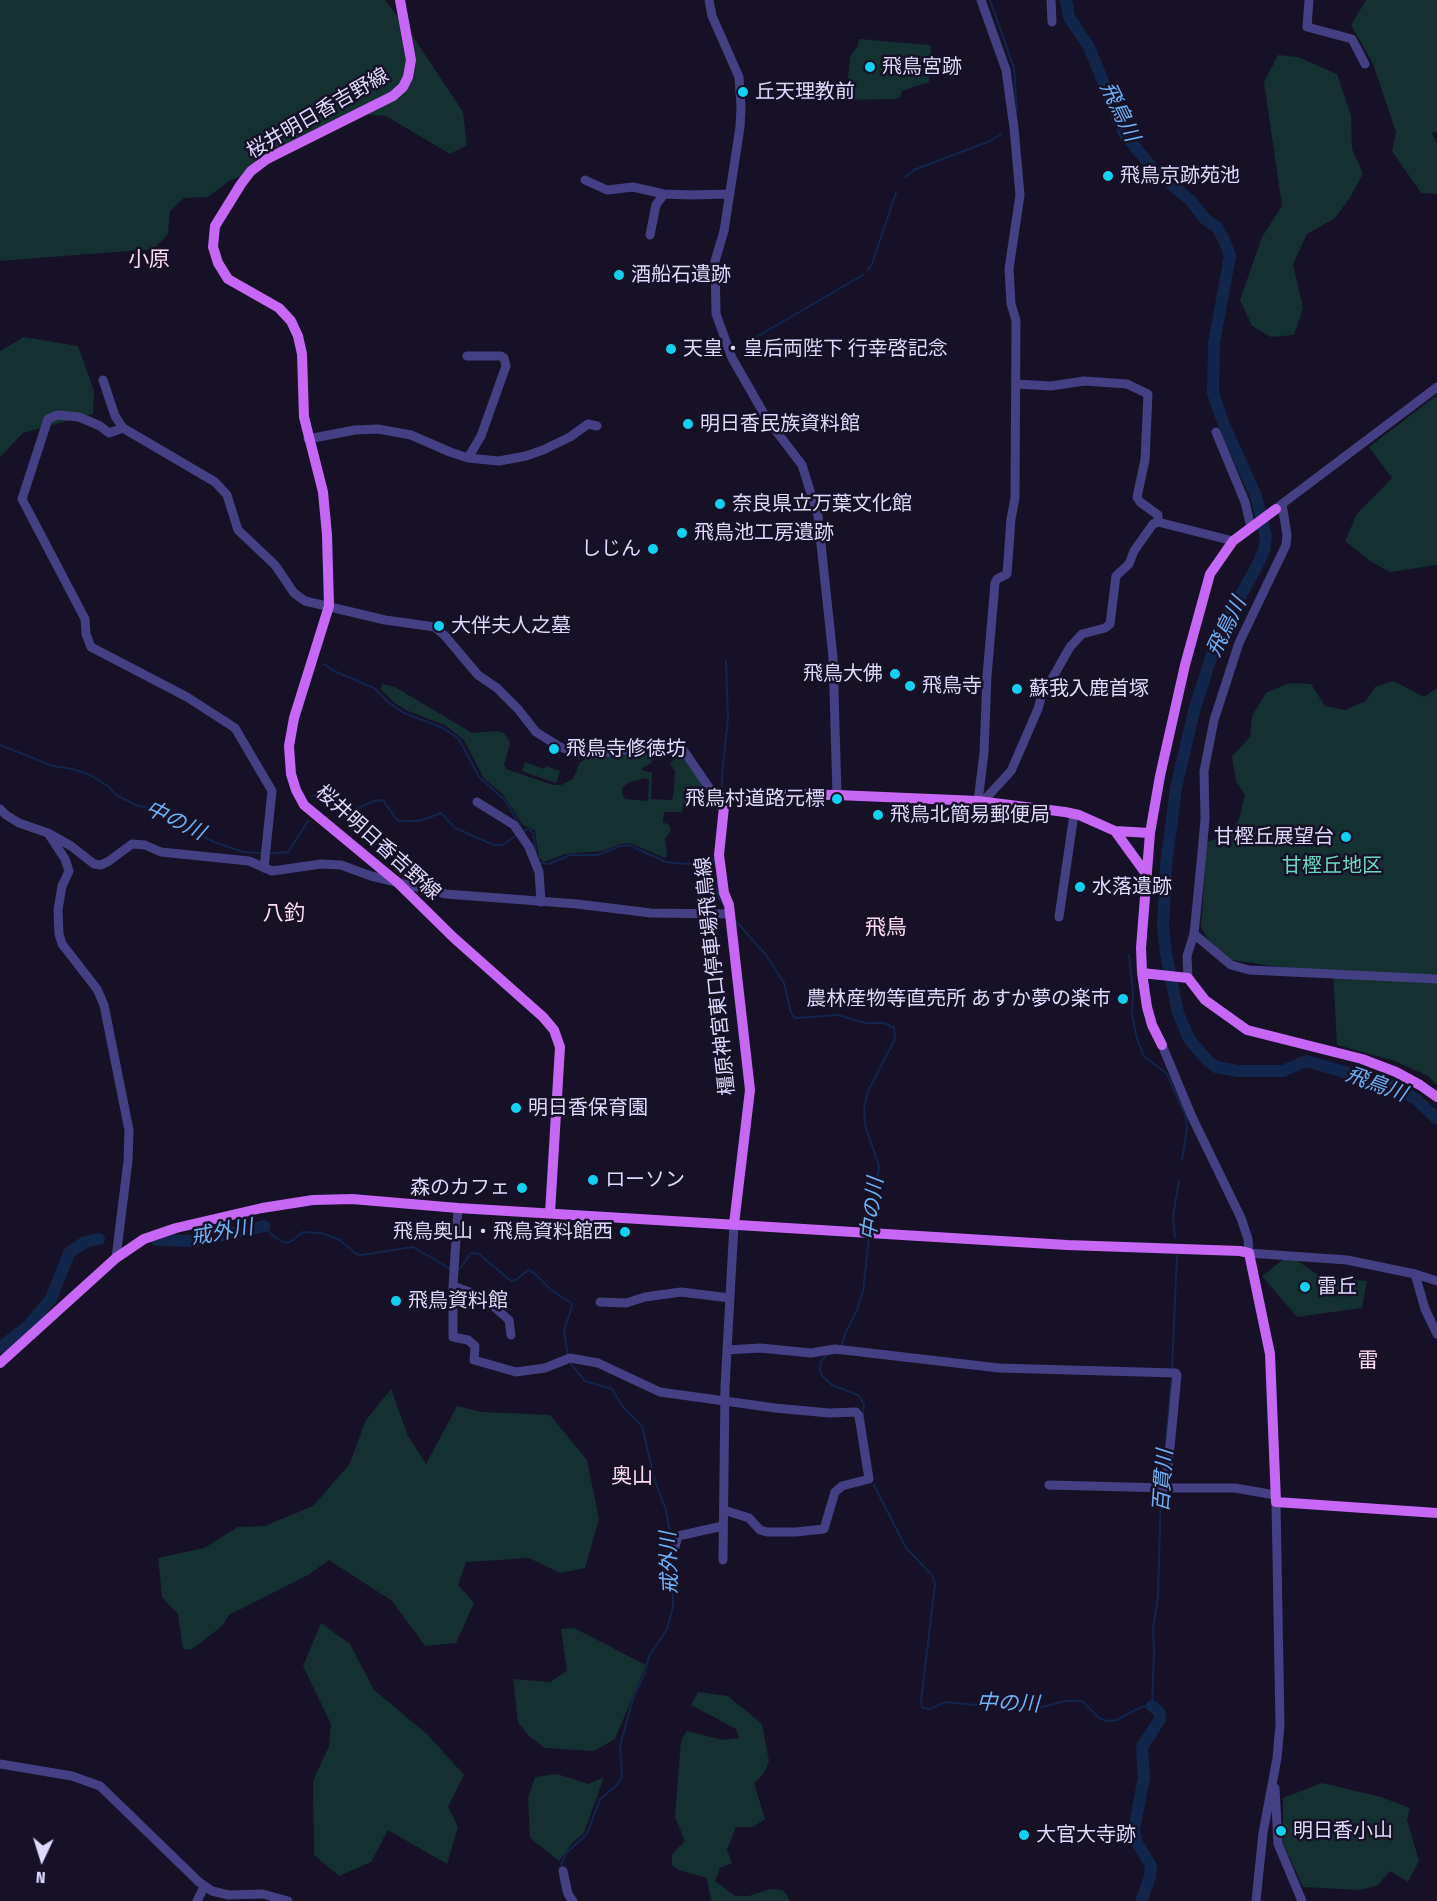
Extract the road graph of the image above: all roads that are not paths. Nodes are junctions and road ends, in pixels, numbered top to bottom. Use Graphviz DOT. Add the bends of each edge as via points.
graph roads {
  1 [pos="400,0"];
  2 [pos="709,0"];
  3 [pos="981,0"];
  4 [pos="1051,0"];
  5 [pos="1309,0"];
  6 [pos="1052,22"];
  7 [pos="1365,64"];
  8 [pos="585,180"];
  9 [pos="664,194"];
  10 [pos="729,194"];
  11 [pos="650,235"];
  12 [pos="467,356"];
  13 [pos="102,380"];
  14 [pos="1017,384"];
  15 [pos="1437,387"];
  16 [pos="597,426"];
  17 [pos="123,428"];
  18 [pos="1216,432"];
  19 [pos="308,439"];
  20 [pos="468,458"];
  21 [pos="1279,507"];
  22 [pos="1158,522"];
  23 [pos="1250,528"];
  24 [pos="1233,541"];
  25 [pos="329,606"];
  26 [pos="837,795"];
  27 [pos="725,797"];
  28 [pos="477,802"];
  29 [pos="981,802"];
  30 [pos="0,809"];
  31 [pos="1074,814"];
  32 [pos="1115,831"];
  33 [pos="48,833"];
  34 [pos="1150,833"];
  35 [pos="265,858"];
  36 [pos="1147,874"];
  37 [pos="397,882"];
  38 [pos="541,902"];
  39 [pos="730,914"];
  40 [pos="1059,917"];
  41 [pos="1194,934"];
  42 [pos="1142,974"];
  43 [pos="1185,977"];
  44 [pos="1437,979"];
  45 [pos="1161,1045"];
  46 [pos="1437,1097"];
  47 [pos="458,1208"];
  48 [pos="550,1213"];
  49 [pos="734,1224"];
  50 [pos="1249,1253"];
  51 [pos="116,1258"];
  52 [pos="1415,1274"];
  53 [pos="1437,1281"];
  54 [pos="453,1286"];
  55 [pos="730,1298"];
  56 [pos="600,1302"];
  57 [pos="1437,1334"];
  58 [pos="511,1335"];
  59 [pos="727,1350"];
  60 [pos="0,1363"];
  61 [pos="725,1401"];
  62 [pos="1049,1485"];
  63 [pos="1162,1487"];
  64 [pos="1275,1499"];
  65 [pos="724,1510"];
  66 [pos="1437,1513"];
  67 [pos="723,1526"];
  68 [pos="675,1547"];
  69 [pos="723,1560"];
  70 [pos="0,1764"];
  71 [pos="1274,1773"];
  72 [pos="1262,1844"];
  73 [pos="1278,1844"];
  74 [pos="563,1871"];
  75 [pos="204,1887"];
  76 [pos="278,1899"];
  77 [pos="197,1901"];
  78 [pos="288,1901"];
  79 [pos="573,1901"];
  80 [pos="1256,1901"];
  81 [pos="1302,1901"];
  1 -- 19 [label="main road, 桜井明日香吉野線" via="411,60 404,87 267,159 251,171 215,226 213,247 228,279 279,308 298,336"];
  2 -- 10 [label="street" via="712,16 739,77 740,127"];
  3 -- 14 [label="street" via="1006,70 1016,151 1020,195 1009,269 1016,320"];
  4 -- 6 [label="street"];
  5 -- 7 [label="street" via="1306,27 1352,39"];
  8 -- 9 [label="street" via="604,189 633,187"];
  9 -- 10 [label="street"];
  9 -- 11 [label="street" via="656,205"];
  10 -- 26 [label="street" via="715,261 716,314 732,358 767,419 802,465 818,516 833,657"];
  12 -- 20 [label="street" via="501,356 506,366 481,436"];
  13 -- 17 [label="street"];
  14 -- 22 [label="street" via="1127,384 1148,394 1145,460 1137,497 1158,515"];
  14 -- 29 [label="street" via="1015,498 1007,574 995,583"];
  15 -- 21 [label="street"];
  16 -- 20 [label="street" via="588,424 570,437 526,456 499,461"];
  17 -- 25 [label="street" via="215,482 227,495 238,530 275,565 294,593 305,602"];
  17 -- 35 [label="street" via="109,433 79,417 58,416 48,420 22,499 85,619 91,647 187,697 235,728 272,791"];
  18 -- 23 [label="street" via="1245,502"];
  19 -- 20 [label="street" via="378,429 411,435"];
  19 -- 25 [label="main road, 桜井明日香吉野線" via="323,492"];
  21 -- 23 [label="main road"];
  21 -- 41 [label="street" via="1286,545 1239,643 1214,720 1204,771 1205,819"];
  22 -- 24 [label="street"];
  22 -- 29 [label="street" via="1150,527 1129,564 1116,576 1110,624 1082,634 1070,647 1041,698 1011,771"];
  23 -- 24 [label="main road"];
  24 -- 34 [label="main road" via="1210,574 1182,676"];
  25 -- 27 [label="street" via="435,627 478,675 518,708 536,732 560,747 593,754 672,744 684,751 710,789"];
  25 -- 37 [label="main road, 桜井明日香吉野線" via="294,718 289,746 291,774 304,805"];
  26 -- 27 [label="main road"];
  26 -- 29 [label="main road"];
  27 -- 39 [label="main road, 橿原神宮東口停車場飛鳥線" via="719,855"];
  28 -- 38 [label="street" via="514,825 529,847 539,872"];
  29 -- 31 [label="main road"];
  30 -- 33 [label="street" via="19,823"];
  31 -- 32 [label="main road"];
  31 -- 40 [label="street"];
  32 -- 34 [label="main road"];
  32 -- 36 [label="main road"];
  33 -- 35 [label="street" via="101,865 132,844 161,852 249,861"];
  33 -- 51 [label="street" via="69,871 58,909 59,934 104,1005 128,1119 129,1151"];
  34 -- 36 [label="main road"];
  35 -- 37 [label="street" via="280,870 341,865"];
  36 -- 42 [label="main road"];
  37 -- 38 [label="street" via="446,894"];
  37 -- 48 [label="main road, 桜井明日香吉野線" via="554,1030 560,1047"];
  38 -- 39 [label="street" via="651,914"];
  39 -- 49 [label="main road, 橿原神宮東口停車場飛鳥線" via="750,1090"];
  41 -- 43 [label="street"];
  41 -- 44 [label="street" via="1231,965 1249,970"];
  42 -- 43 [label="main road"];
  42 -- 45 [label="main road" via="1152,1025"];
  43 -- 46 [label="main road" via="1205,1000 1247,1030 1362,1059 1396,1072"];
  45 -- 50 [label="street" via="1241,1218"];
  47 -- 48 [label="main road"];
  47 -- 51 [label="main road" via="352,1199 313,1200 176,1228 144,1239"];
  47 -- 54 [label="street"];
  48 -- 49 [label="main road"];
  49 -- 50 [label="main road" via="1033,1244"];
  49 -- 55 [label="street"];
  50 -- 52 [label="street" via="1347,1260"];
  50 -- 64 [label="main road" via="1271,1360"];
  51 -- 60 [label="main road"];
  52 -- 53 [label="street"];
  52 -- 57 [label="street"];
  54 -- 58 [label="street" via="483,1297 509,1320"];
  54 -- 61 [label="street" via="453,1337 475,1346 474,1360 516,1372 545,1368 568,1358 598,1364 660,1392"];
  55 -- 56 [label="street" via="681,1292 626,1303"];
  55 -- 59 [label="street"];
  59 -- 61 [label="street"];
  59 -- 63 [label="street" via="759,1348 811,1353 835,1349 999,1368 1173,1372 1177,1375"];
  61 -- 65 [label="street"];
  61 -- 65 [label="street" via="829,1413 856,1412 869,1479 842,1486 835,1492 824,1529 767,1532 759,1530 749,1518"];
  62 -- 63 [label="street"];
  63 -- 64 [label="street" via="1236,1488"];
  64 -- 66 [label="main road"];
  64 -- 71 [label="street" via="1280,1725"];
  65 -- 67 [label="street"];
  67 -- 68 [label="street" via="678,1536"];
  67 -- 69 [label="street"];
  70 -- 75 [label="street" via="72,1776 100,1786"];
  71 -- 72 [label="street"];
  71 -- 73 [label="street"];
  72 -- 73 [label="street"];
  72 -- 80 [label="street"];
  73 -- 81 [label="street"];
  74 -- 79 [label="street"];
  75 -- 76 [label="street" via="229,1895 255,1893"];
  75 -- 77 [label="street"];
  76 -- 78 [label="street"];
}
